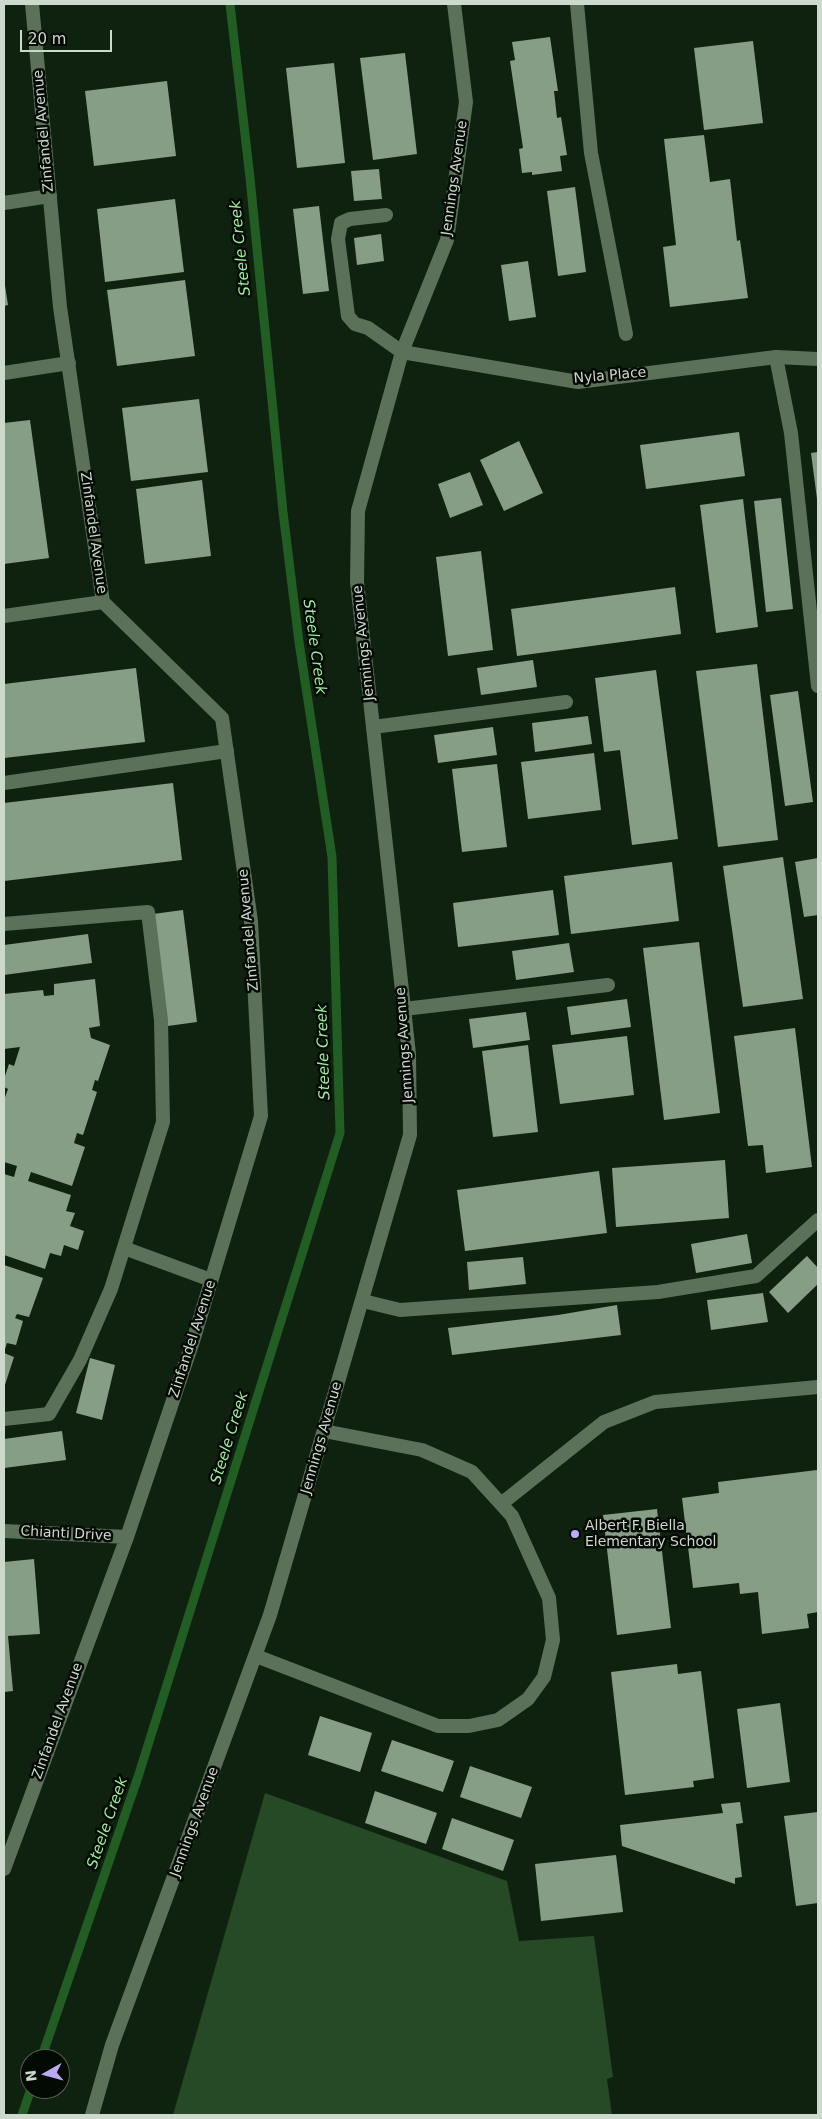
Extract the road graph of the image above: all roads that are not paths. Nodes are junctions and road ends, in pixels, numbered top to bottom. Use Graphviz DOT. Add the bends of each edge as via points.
graph roads {
  1 [pos="32,4"];
  2 [pos="454,4"];
  3 [pos="577,4"];
  4 [pos="50,196"];
  5 [pos="4,203"];
  6 [pos="386,215"];
  7 [pos="626,334"];
  8 [pos="402,352"];
  9 [pos="776,357"];
  10 [pos="818,358"];
  11 [pos="69,363"];
  12 [pos="4,373"];
  13 [pos="103,602"];
  14 [pos="4,616"];
  15 [pos="818,686"];
  16 [pos="566,702"];
  17 [pos="373,727"];
  18 [pos="227,751"];
  19 [pos="4,784"];
  20 [pos="4,924"];
  21 [pos="608,985"];
  22 [pos="404,1009"];
  23 [pos="818,1220"];
  24 [pos="124,1248"];
  25 [pos="212,1280"];
  26 [pos="363,1301"];
  27 [pos="818,1387"];
  28 [pos="4,1419"];
  29 [pos="324,1431"];
  30 [pos="502,1504"];
  31 [pos="4,1531"];
  32 [pos="127,1537"];
  33 [pos="256,1656"];
  34 [pos="4,1869"];
  35 [pos="92,2115"];
  1 -- 4 [label="street, Zinfandel Avenue"];
  2 -- 8 [label="street, Jennings Avenue" via="466,102 447,240"];
  3 -- 7 [label="street" via="591,153"];
  4 -- 5 [label="street"];
  4 -- 11 [label="street, Zinfandel Avenue" via="60,307"];
  6 -- 8 [label="street" via="341,223 338,239 348,316"];
  8 -- 9 [label="street, Nyla Place" via="578,382"];
  8 -- 17 [label="street, Jennings Avenue" via="358,511 357,582"];
  9 -- 10 [label="street, Nyla Place"];
  9 -- 15 [label="street" via="791,433"];
  11 -- 12 [label="street"];
  11 -- 13 [label="street, Zinfandel Avenue"];
  13 -- 14 [label="street"];
  13 -- 18 [label="street, Zinfandel Avenue" via="222,718"];
  16 -- 17 [label="street"];
  17 -- 22 [label="street, Jennings Avenue"];
  18 -- 19 [label="street"];
  18 -- 25 [label="street, Zinfandel Avenue" via="251,922 261,1116"];
  20 -- 24 [label="street" via="148,912 161,1020 163,1122"];
  21 -- 22 [label="street"];
  22 -- 26 [label="street, Jennings Avenue" via="409,1054 410,1135"];
  23 -- 26 [label="street" via="756,1276 658,1292 400,1310"];
  24 -- 25 [label="street"];
  24 -- 28 [label="street" via="111,1289 80,1360 49,1414"];
  25 -- 32 [label="street, Zinfandel Avenue"];
  26 -- 29 [label="street, Jennings Avenue"];
  27 -- 30 [label="street" via="655,1402 604,1422"];
  29 -- 30 [label="street" via="422,1450 472,1472"];
  29 -- 33 [label="street, Jennings Avenue"];
  30 -- 33 [label="street" via="512,1516 549,1598 553,1640 544,1677 528,1699 498,1720 468,1726 438,1726"];
  31 -- 32 [label="street, Chianti Drive"];
  32 -- 34 [label="street, Zinfandel Avenue"];
  33 -- 35 [label="street, Jennings Avenue" via="112,2045"];
}
